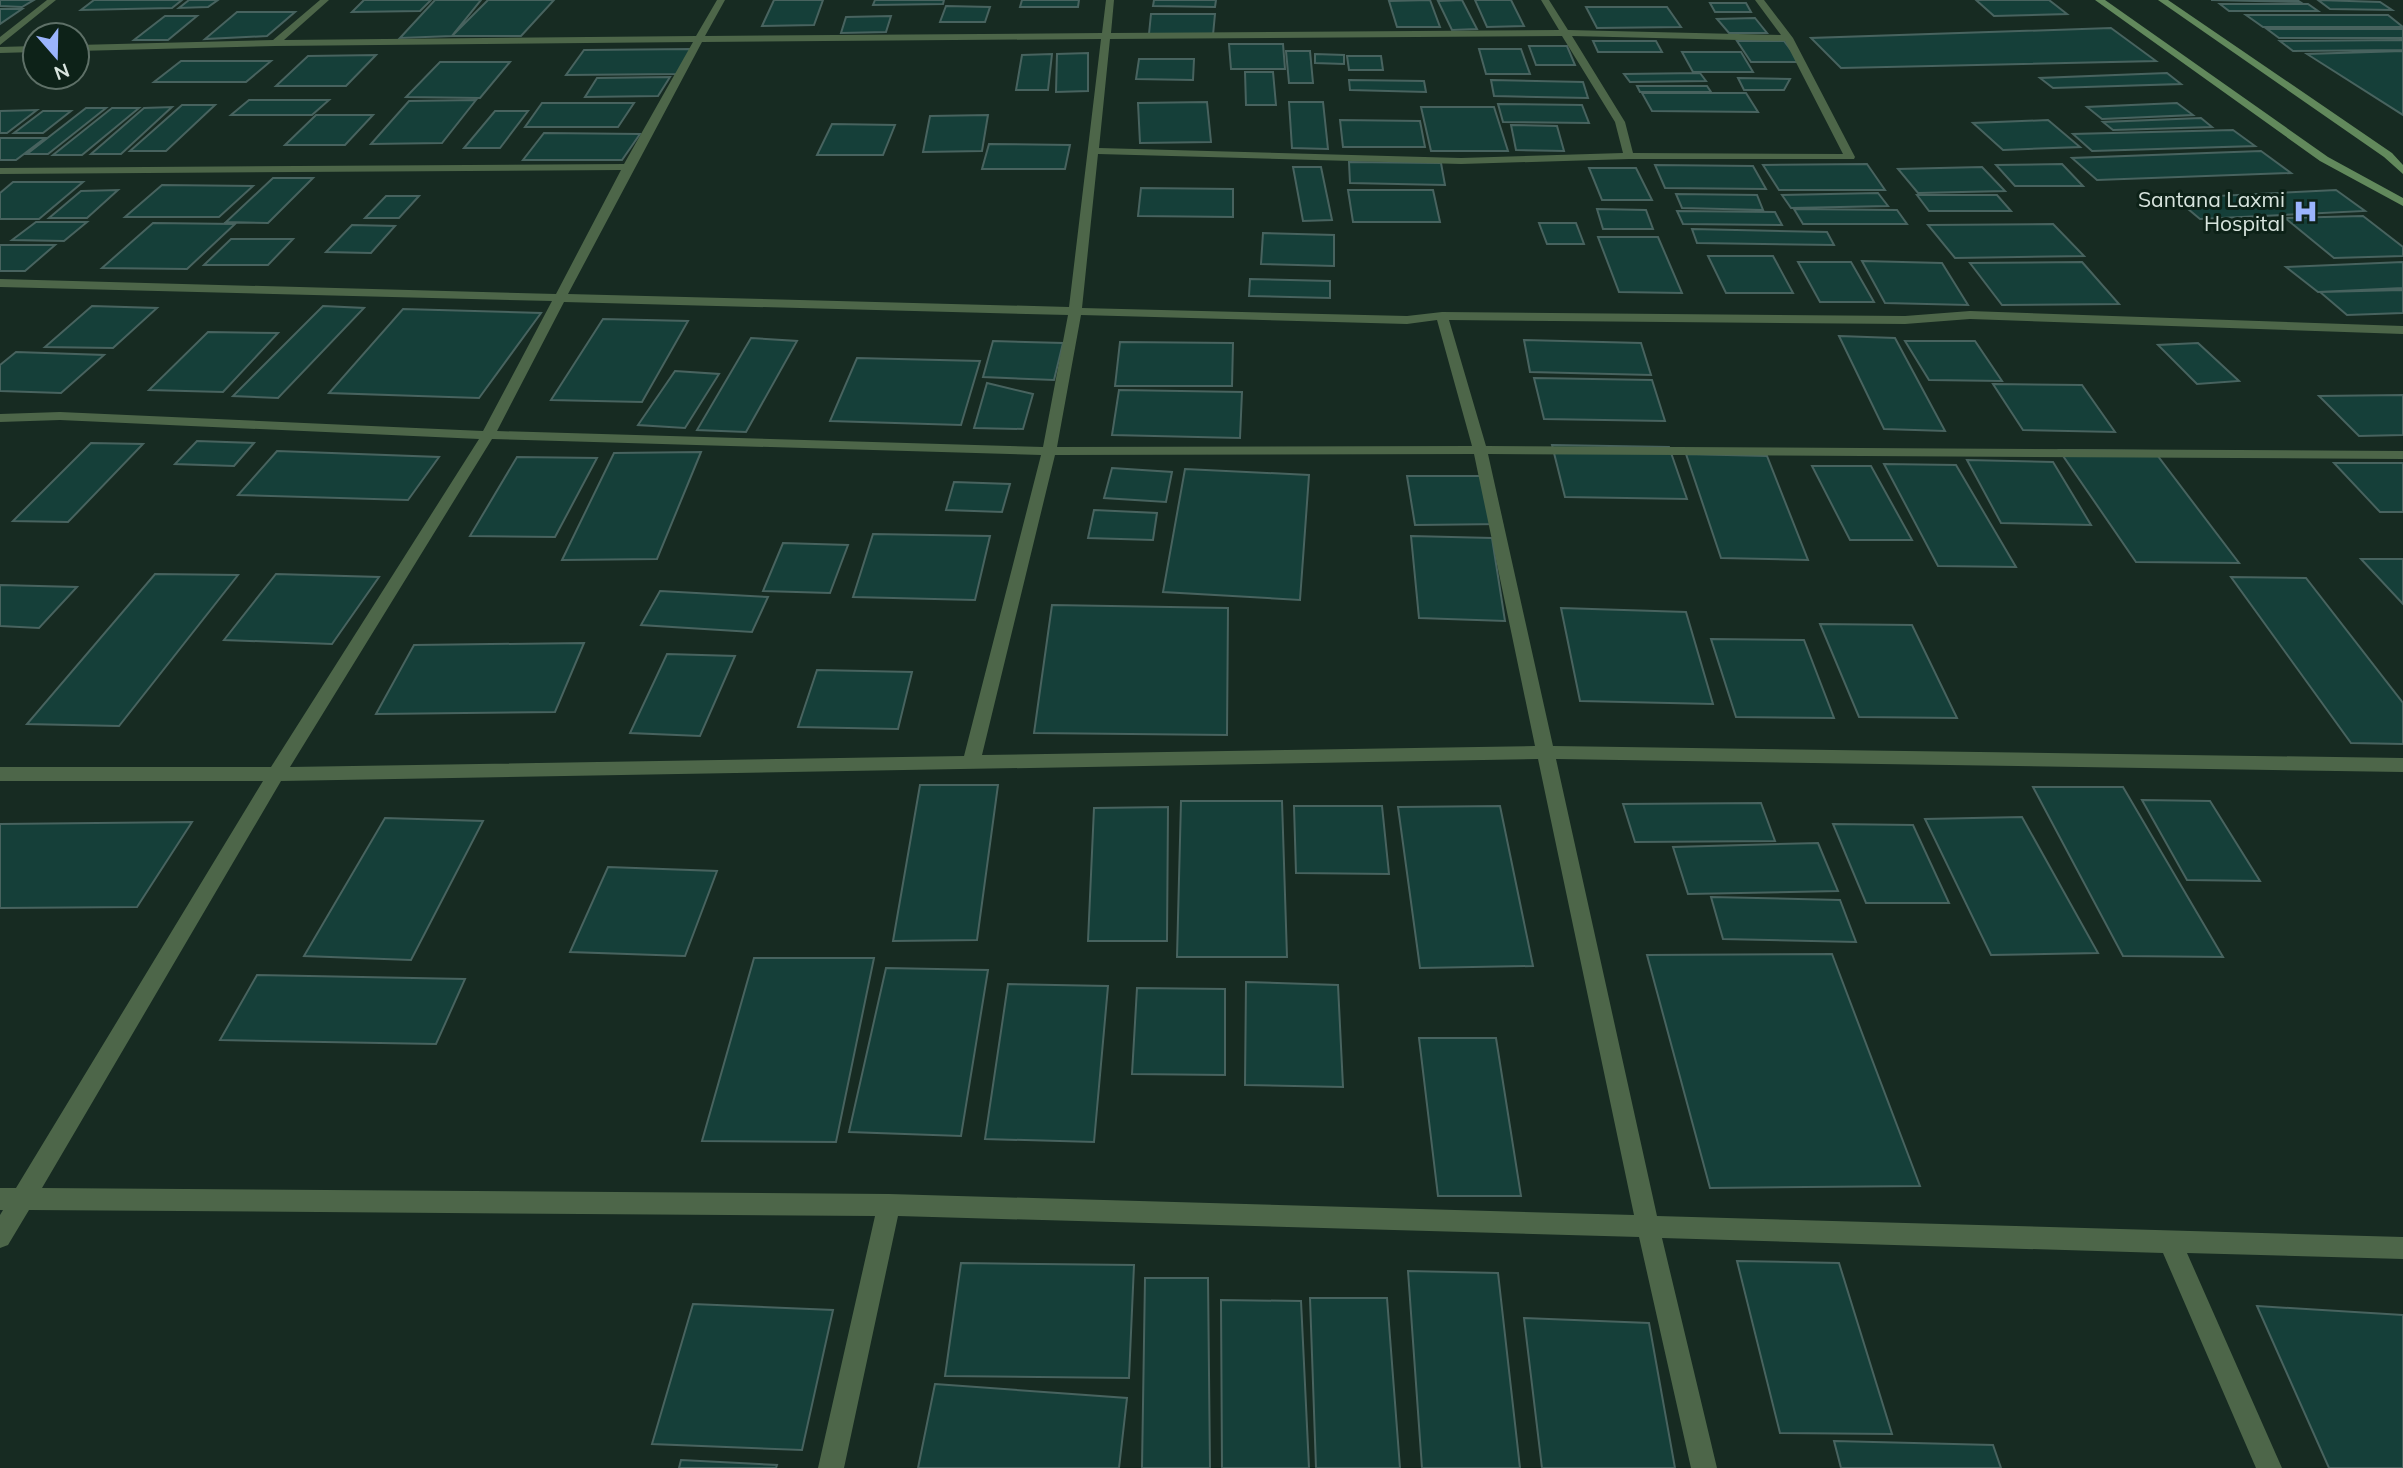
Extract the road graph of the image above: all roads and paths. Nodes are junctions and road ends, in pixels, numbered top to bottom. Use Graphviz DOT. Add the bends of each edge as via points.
graph roads {
  1 [pos="52,0"];
  2 [pos="325,0"];
  3 [pos="721,0"];
  4 [pos="1110,0"];
  5 [pos="1545,0"];
  6 [pos="1759,0"];
  7 [pos="2099,0"];
  8 [pos="2162,0"];
  9 [pos="1563,33"];
  10 [pos="1104,37"];
  11 [pos="1788,38"];
  12 [pos="699,39"];
  13 [pos="0,42"];
  14 [pos="275,43"];
  15 [pos="91,48"];
  16 [pos="21,49"];
  17 [pos="0,50"];
  18 [pos="1093,151"];
  19 [pos="1629,156"];
  20 [pos="628,167"];
  21 [pos="2403,171"];
  22 [pos="0,172"];
  23 [pos="2403,203"];
  24 [pos="0,283"];
  25 [pos="560,300"];
  26 [pos="1074,312"];
  27 [pos="1441,316"];
  28 [pos="2403,330"];
  29 [pos="0,418"];
  30 [pos="488,435"];
  31 [pos="1480,450"];
  32 [pos="1049,451"];
  33 [pos="2403,455"];
  34 [pos="1546,752"];
  35 [pos="972,761"];
  36 [pos="2403,765"];
  37 [pos="0,774"];
  38 [pos="276,774"];
  39 [pos="10,1199"];
  40 [pos="889,1205"];
  41 [pos="1648,1227"];
  42 [pos="0,1237"];
  43 [pos="2169,1240"];
  44 [pos="2403,1248"];
  45 [pos="831,1468"];
  46 [pos="1704,1468"];
  47 [pos="2269,1468"];
  1 -- 13 [label="street"];
  2 -- 14 [label="street"];
  3 -- 12 [label="street"];
  4 -- 10 [label="street"];
  5 -- 9 [label="street"];
  6 -- 11 [label="street"];
  7 -- 23 [label="main road" via="2324,159"];
  8 -- 21 [label="main road" via="2388,155"];
  9 -- 10 [label="street"];
  9 -- 11 [label="street"];
  9 -- 19 [label="street" via="1620,122"];
  10 -- 12 [label="street"];
  10 -- 18 [label="street"];
  11 -- 19 [label="street" via="1850,158"];
  12 -- 14 [label="street"];
  12 -- 20 [label="street"];
  14 -- 15 [label="street"];
  16 -- 17 [label="street"];
  18 -- 19 [label="street" via="1461,161"];
  18 -- 26 [label="street"];
  20 -- 22 [label="street"];
  20 -- 25 [label="street"];
  24 -- 25 [label="street"];
  25 -- 26 [label="street"];
  25 -- 30 [label="street"];
  26 -- 27 [label="street" via="1407,320"];
  26 -- 32 [label="street"];
  27 -- 28 [label="street" via="1905,320 1970,315"];
  27 -- 31 [label="street"];
  29 -- 30 [label="street" via="60,416"];
  30 -- 32 [label="street"];
  30 -- 38 [label="street"];
  31 -- 32 [label="street"];
  31 -- 33 [label="street"];
  31 -- 34 [label="street"];
  32 -- 35 [label="street"];
  34 -- 35 [label="street"];
  34 -- 36 [label="street"];
  34 -- 41 [label="street"];
  35 -- 38 [label="street"];
  37 -- 38 [label="street"];
  38 -- 39 [label="street"];
  39 -- 40 [label="street"];
  39 -- 42 [label="street"];
  40 -- 41 [label="street"];
  40 -- 45 [label="street"];
  41 -- 43 [label="street"];
  41 -- 46 [label="street"];
  43 -- 44 [label="street"];
  43 -- 47 [label="street"];
}
